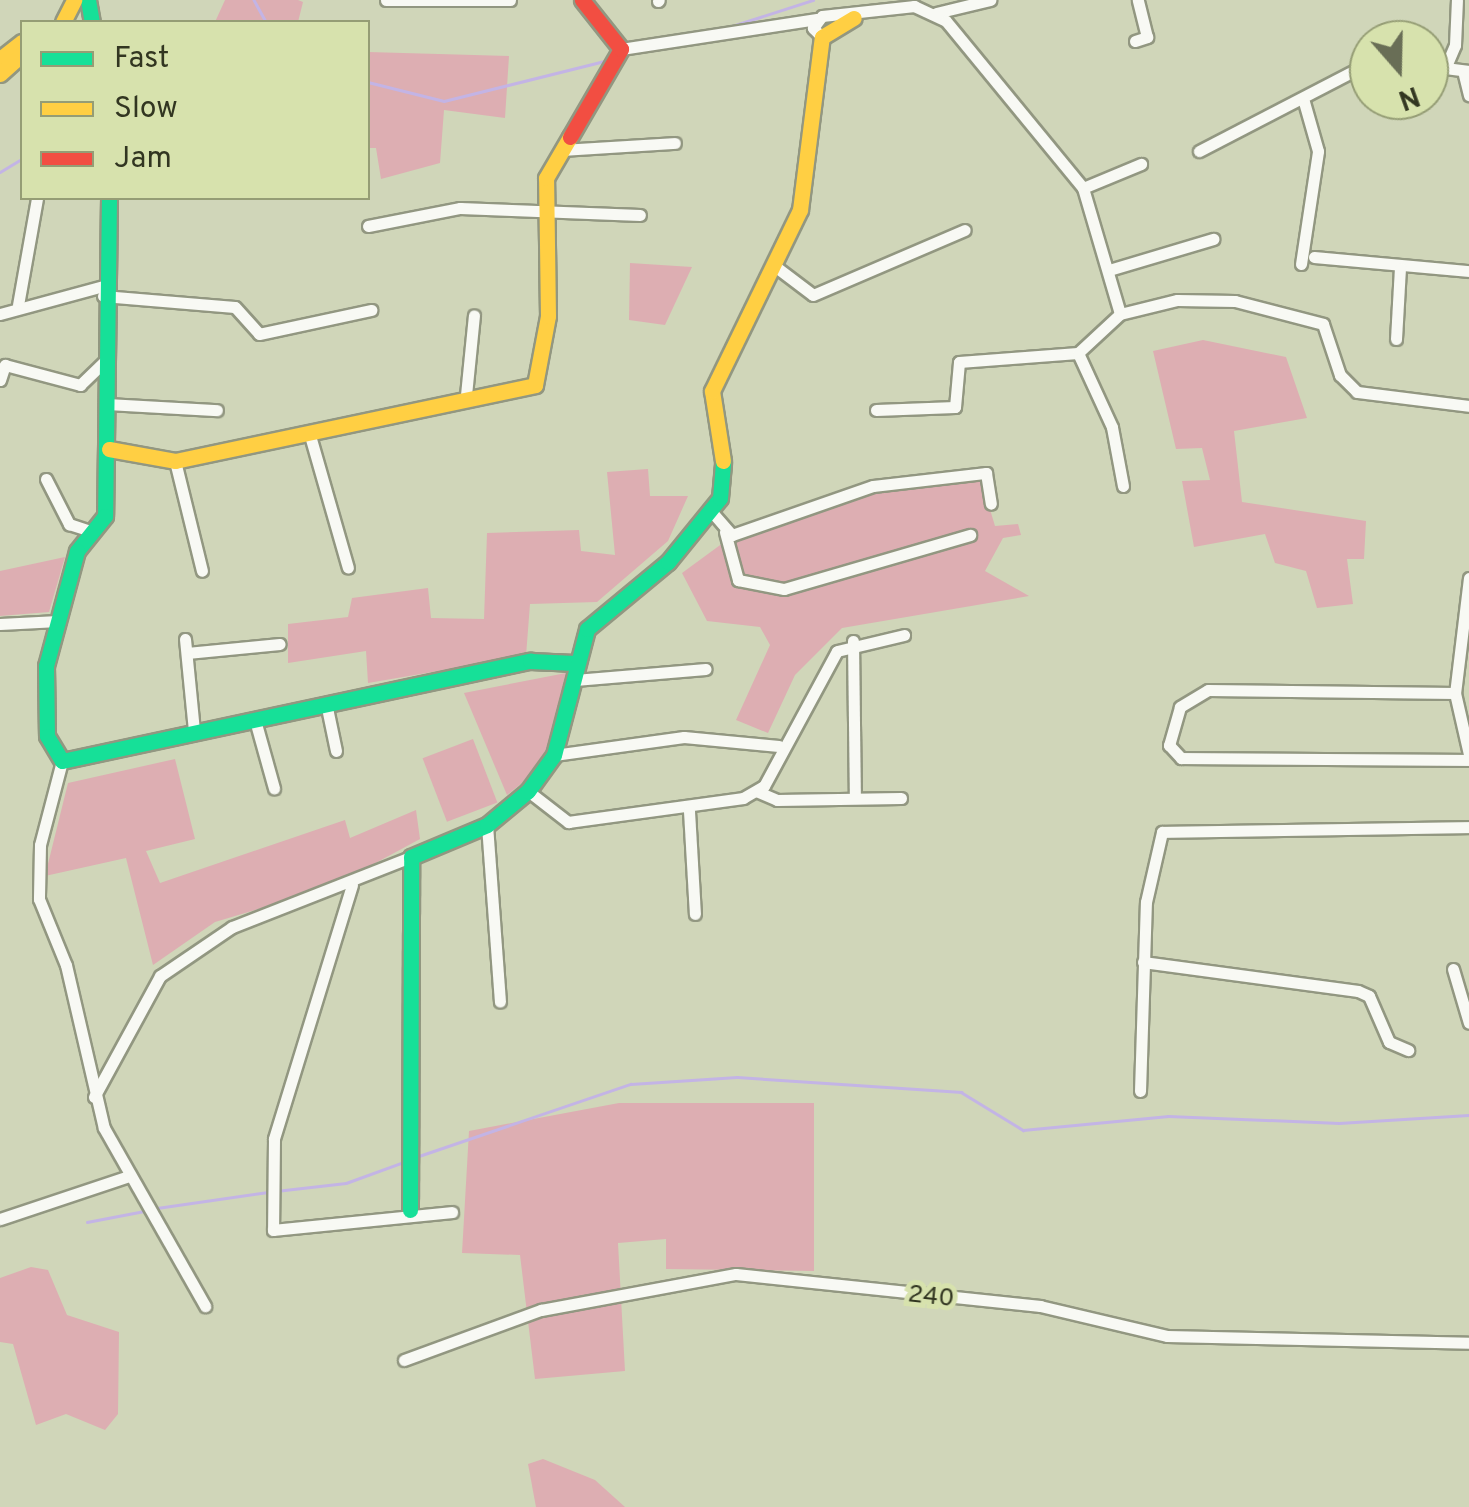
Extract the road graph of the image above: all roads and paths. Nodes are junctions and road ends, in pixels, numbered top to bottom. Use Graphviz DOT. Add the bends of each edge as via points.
graph roads {
  1 [pos="386,0"];
  2 [pos="510,0"];
  3 [pos="582,0"];
  4 [pos="990,0"];
  5 [pos="1138,0"];
  6 [pos="1457,0"];
  7 [pos="914,3"];
  8 [pos="90,11"];
  9 [pos="936,13"];
  10 [pos="65,14"];
  11 [pos="854,18"];
  12 [pos="823,26"];
  13 [pos="1135,41"];
  14 [pos="20,44"];
  15 [pos="1455,45"];
  16 [pos="621,49"];
  17 [pos="1469,50"];
  18 [pos="1449,54"];
  19 [pos="20,56"];
  20 [pos="0,59"];
  21 [pos="1466,73"];
  22 [pos="0,74"];
  23 [pos="1349,75"];
  24 [pos="1469,94"];
  25 [pos="1304,102"];
  26 [pos="675,143"];
  27 [pos="563,150"];
  28 [pos="1200,151"];
  29 [pos="1142,164"];
  30 [pos="1083,188"];
  31 [pos="37,200"];
  32 [pos="110,200"];
  33 [pos="543,208"];
  34 [pos="640,215"];
  35 [pos="368,226"];
  36 [pos="965,230"];
  37 [pos="1213,239"];
  38 [pos="1314,257"];
  39 [pos="1301,264"];
  40 [pos="776,267"];
  41 [pos="1400,268"];
  42 [pos="1109,270"];
  43 [pos="1469,271"];
  44 [pos="103,291"];
  45 [pos="18,305"];
  46 [pos="371,310"];
  47 [pos="0,314"];
  48 [pos="1120,314"];
  49 [pos="474,315"];
  50 [pos="1396,338"];
  51 [pos="1078,354"];
  52 [pos="106,360"];
  53 [pos="0,380"];
  54 [pos="466,395"];
  55 [pos="108,404"];
  56 [pos="1469,406"];
  57 [pos="217,410"];
  58 [pos="876,410"];
  59 [pos="309,432"];
  60 [pos="110,449"];
  61 [pos="175,461"];
  62 [pos="46,480"];
  63 [pos="1123,486"];
  64 [pos="991,504"];
  65 [pos="711,511"];
  66 [pos="86,530"];
  67 [pos="725,532"];
  68 [pos="970,535"];
  69 [pos="348,568"];
  70 [pos="202,570"];
  71 [pos="1469,578"];
  72 [pos="58,620"];
  73 [pos="0,624"];
  74 [pos="904,634"];
  75 [pos="185,639"];
  76 [pos="853,641"];
  77 [pos="280,644"];
  78 [pos="186,653"];
  79 [pos="706,670"];
  80 [pos="575,672"];
  81 [pos="1455,693"];
  82 [pos="326,703"];
  83 [pos="255,720"];
  84 [pos="194,731"];
  85 [pos="779,746"];
  86 [pos="336,751"];
  87 [pos="554,755"];
  88 [pos="1469,757"];
  89 [pos="62,761"];
  90 [pos="274,788"];
  91 [pos="528,791"];
  92 [pos="756,791"];
  93 [pos="855,798"];
  94 [pos="901,798"];
  95 [pos="689,810"];
  96 [pos="487,825"];
  97 [pos="1469,827"];
  98 [pos="411,857"];
  99 [pos="352,885"];
  100 [pos="695,914"];
  101 [pos="1143,962"];
  102 [pos="1453,969"];
  103 [pos="500,1002"];
  104 [pos="1469,1023"];
  105 [pos="1408,1050"];
  106 [pos="1140,1091"];
  107 [pos="94,1098"];
  108 [pos="130,1176"];
  109 [pos="410,1210"];
  110 [pos="452,1212"];
  111 [pos="0,1219"];
  112 [pos="206,1306"];
  113 [pos="1469,1343"];
  114 [pos="404,1360"];
  1 -- 2 [label="street"];
  3 -- 16 [label="street"];
  4 -- 9 [label="street"];
  5 -- 13 [label="street" via="1148,37"];
  6 -- 15 [label="street"];
  7 -- 9 [label="street"];
  7 -- 11 [label="street"];
  8 -- 10 [label="street"];
  9 -- 30 [label="street"];
  11 -- 12 [label="street"];
  12 -- 16 [label="street" via="795,22"];
  12 -- 40 [label="street" via="808,174"];
  14 -- 20 [label="street"];
  15 -- 17 [label="street"];
  15 -- 18 [label="street"];
  16 -- 27 [label="street"];
  19 -- 22 [label="street"];
  21 -- 24 [label="street"];
  23 -- 25 [label="street"];
  25 -- 28 [label="street"];
  25 -- 39 [label="street" via="1318,151"];
  26 -- 27 [label="street"];
  27 -- 33 [label="street" via="546,178"];
  29 -- 30 [label="street"];
  30 -- 42 [label="street"];
  31 -- 45 [label="street"];
  32 -- 44 [label="street"];
  33 -- 34 [label="street"];
  33 -- 35 [label="street" via="434,210"];
  33 -- 54 [label="street" via="548,316 535,385"];
  36 -- 40 [label="street" via="813,294"];
  37 -- 42 [label="street"];
  38 -- 41 [label="street" via="1390,259"];
  40 -- 65 [label="street" via="712,391 726,476"];
  41 -- 43 [label="street"];
  41 -- 50 [label="street"];
  42 -- 48 [label="street"];
  44 -- 45 [label="street"];
  44 -- 46 [label="street" via="236,308 252,333"];
  44 -- 52 [label="street"];
  45 -- 47 [label="street"];
  48 -- 51 [label="street"];
  48 -- 56 [label="street" via="1177,300 1275,310 1323,324 1340,375 1357,392"];
  49 -- 54 [label="street"];
  51 -- 58 [label="street" via="959,362 955,406"];
  51 -- 63 [label="street" via="1112,427"];
  52 -- 53 [label="street" via="80,386 5,365"];
  52 -- 55 [label="street"];
  54 -- 59 [label="street"];
  55 -- 57 [label="street"];
  55 -- 60 [label="street"];
  59 -- 61 [label="street"];
  59 -- 69 [label="street"];
  60 -- 61 [label="street"];
  60 -- 66 [label="street" via="105,516"];
  61 -- 70 [label="street"];
  62 -- 66 [label="street" via="69,524"];
  64 -- 67 [label="street" via="986,473 873,486"];
  65 -- 67 [label="street"];
  65 -- 80 [label="street" via="668,562 599,611"];
  66 -- 72 [label="street"];
  67 -- 68 [label="street" via="738,580 784,590"];
  71 -- 81 [label="street"];
  72 -- 73 [label="street"];
  72 -- 89 [label="street" via="46,666 47,736"];
  74 -- 76 [label="street"];
  75 -- 78 [label="street"];
  76 -- 85 [label="street" via="822,667"];
  76 -- 93 [label="street"];
  77 -- 78 [label="street"];
  78 -- 84 [label="street"];
  79 -- 80 [label="street"];
  80 -- 82 [label="street" via="530,661"];
  80 -- 87 [label="street"];
  81 -- 88 [label="street"];
  81 -- 88 [label="street" via="1208,690 1180,707 1169,746 1181,758"];
  82 -- 83 [label="street"];
  82 -- 86 [label="street"];
  83 -- 84 [label="street"];
  83 -- 90 [label="street"];
  84 -- 89 [label="street"];
  85 -- 87 [label="street" via="684,737"];
  85 -- 92 [label="street"];
  87 -- 91 [label="street"];
  89 -- 107 [label="street" via="36,879 66,965"];
  91 -- 95 [label="street" via="557,821"];
  91 -- 96 [label="street"];
  92 -- 93 [label="street" via="776,800"];
  92 -- 95 [label="street"];
  93 -- 94 [label="street"];
  95 -- 100 [label="street"];
  96 -- 98 [label="street"];
  96 -- 103 [label="street"];
  97 -- 101 [label="street" via="1168,828 1146,902"];
  98 -- 99 [label="street"];
  98 -- 109 [label="street"];
  99 -- 107 [label="street" via="232,926 160,976"];
  99 -- 109 [label="street" via="274,1139 273,1230"];
  101 -- 105 [label="street" via="1358,991 1370,996 1389,1042"];
  101 -- 106 [label="street"];
  102 -- 104 [label="street"];
  107 -- 108 [label="street"];
  108 -- 111 [label="street"];
  108 -- 112 [label="street"];
  109 -- 110 [label="street"];
  113 -- 114 [label="street, 240" via="1168,1336 1040,1306 736,1274 557,1306"];
}
